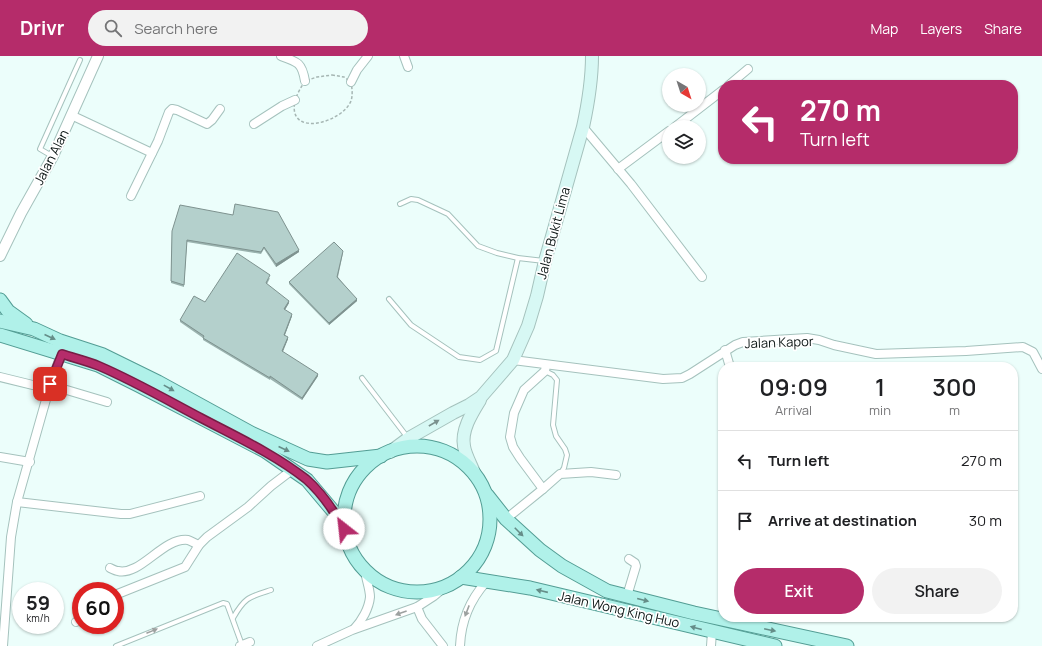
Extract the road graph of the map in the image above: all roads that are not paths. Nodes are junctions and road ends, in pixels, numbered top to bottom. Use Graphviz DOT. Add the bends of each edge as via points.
graph roads {
  1 [pos="98,56"];
  2 [pos="281,56"];
  3 [pos="368,56"];
  4 [pos="404,56"];
  5 [pos="592,56"];
  6 [pos="80,60"];
  7 [pos="408,67"];
  8 [pos="748,69"];
  9 [pos="735,80"];
  10 [pos="305,82"];
  11 [pos="351,82"];
  12 [pos="718,96"];
  13 [pos="295,100"];
  14 [pos="220,109"];
  15 [pos="72,115"];
  16 [pos="685,120"];
  17 [pos="254,124"];
  18 [pos="583,127"];
  19 [pos="662,136"];
  20 [pos="152,153"];
  21 [pos="53,156"];
  22 [pos="618,169"];
  23 [pos="130,196"];
  24 [pos="400,204"];
  25 [pos="0,256"];
  26 [pos="518,258"];
  27 [pos="545,261"];
  28 [pos="702,276"];
  29 [pos="389,298"];
  30 [pos="0,300"];
  31 [pos="0,321"];
  32 [pos="34,329"];
  33 [pos="0,336"];
  34 [pos="725,350"];
  35 [pos="62,354"];
  36 [pos="513,360"];
  37 [pos="729,362"];
  38 [pos="545,368"];
  39 [pos="1042,369"];
  40 [pos="0,377"];
  41 [pos="362,378"];
  42 [pos="49,387"];
  43 [pos="481,397"];
  44 [pos="107,402"];
  45 [pos="409,438"];
  46 [pos="385,454"];
  47 [pos="0,457"];
  48 [pos="30,462"];
  49 [pos="292,470"];
  50 [pos="560,474"];
  51 [pos="475,475"];
  52 [pos="616,475"];
  53 [pos="543,489"];
  54 [pos="485,492"];
  55 [pos="200,496"];
  56 [pos="18,502"];
  57 [pos="506,519"];
  58 [pos="344,529"];
  59 [pos="199,545"];
  60 [pos="629,559"];
  61 [pos="110,568"];
  62 [pos="365,571"];
  63 [pos="4,577"];
  64 [pos="461,577"];
  65 [pos="486,582"];
  66 [pos="446,586"];
  67 [pos="271,590"];
  68 [pos="124,592"];
  69 [pos="627,596"];
  70 [pos="417,607"];
  71 [pos="232,618"];
  72 [pos="718,619"];
  73 [pos="732,622"];
  74 [pos="352,630"];
  75 [pos="712,632"];
  76 [pos="244,644"];
  77 [pos="3,646"];
  78 [pos="116,646"];
  79 [pos="318,646"];
  80 [pos="443,646"];
  81 [pos="460,646"];
  82 [pos="711,646"];
  83 [pos="775,646"];
  84 [pos="847,646"];
  1 -- 15 [label="street, Jalan Alan"];
  2 -- 10 [label="street" via="298,62 303,70"];
  3 -- 11 [label="street"];
  4 -- 7 [label="street"];
  5 -- 18 [label="main road, Jalan Bukit Lima" via="591,83"];
  6 -- 21 [label="lane" via="40,149"];
  8 -- 9 [label="street"];
  12 -- 16 [label="street"];
  13 -- 17 [label="street"];
  14 -- 20 [label="street" via="207,124 172,109"];
  15 -- 20 [label="street"];
  15 -- 21 [label="street, Jalan Alan"];
  18 -- 22 [label="street"];
  18 -- 27 [label="main road, Jalan Bukit Lima"];
  19 -- 22 [label="street"];
  20 -- 23 [label="street"];
  21 -- 25 [label="street, Jalan Alan"];
  22 -- 28 [label="street"];
  24 -- 26 [label="lane" via="411,199 418,200 448,214 478,246"];
  26 -- 27 [label="lane"];
  26 -- 29 [label="lane" via="496,351 480,360 459,357 411,326"];
  27 -- 36 [label="main road, Jalan Bukit Lima" via="528,326"];
  30 -- 32 [label="main road" via="8,311"];
  31 -- 32 [label="main road"];
  32 -- 46 [label="main road, one-way" via="60,341 103,355 250,433 308,459 327,462"];
  33 -- 35 [label="main road"];
  34 -- 37 [label="street"];
  34 -- 38 [label="street, Jalan Kapor" via="682,378 664,379"];
  34 -- 39 [label="street, Jalan Kapor" via="743,342 808,338 876,354 1023,347 1033,352"];
  35 -- 42 [label="street"];
  35 -- 49 [label="main road" via="98,365 138,384 265,451"];
  36 -- 38 [label="street, Jalan Kapor"];
  36 -- 43 [label="main road, Jalan Bukit Lima"];
  38 -- 50 [label="lane" via="557,380 553,425 567,455"];
  38 -- 53 [label="street" via="524,390 514,413 510,437 513,447"];
  40 -- 42 [label="street"];
  41 -- 45 [label="lane"];
  42 -- 44 [label="street"];
  42 -- 48 [label="street"];
  45 -- 43 [label="main road, one-way"];
  43 -- 51 [label="main road" via="465,432 464,446"];
  45 -- 46 [label="main road"];
  46 -- 51 [label="main road" via="408,447 427,447 446,452 462,461"];
  46 -- 58 [label="main road" via="364,469 351,487 345,508"];
  47 -- 48 [label="street"];
  48 -- 56 [label="street"];
  49 -- 58 [label="main road" via="307,480 321,495"];
  49 -- 59 [label="street"];
  50 -- 52 [label="street" via="591,472"];
  50 -- 53 [label="street"];
  51 -- 54 [label="main road"];
  53 -- 57 [label="street"];
  54 -- 57 [label="main road, Jalan Wong King Huo"];
  54 -- 64 [label="main road" via="490,514 488,538 478,560"];
  55 -- 56 [label="street" via="130,514"];
  56 -- 63 [label="street"];
  57 -- 69 [label="main road, Jalan Wong King Huo, one-way" via="562,566 607,591"];
  58 -- 62 [label="main road" via="351,552"];
  59 -- 61 [label="street" via="188,540 174,541 132,569 120,572"];
  59 -- 68 [label="street" via="184,568"];
  60 -- 69 [label="street" via="636,566"];
  62 -- 66 [label="main road" via="378,582 394,589 411,592 429,591"];
  62 -- 74 [label="street" via="370,597 360,622"];
  63 -- 77 [label="street"];
  64 -- 65 [label="main road, Jalan Wong King Huo"];
  64 -- 66 [label="main road"];
  75 -- 65 [label="main road, Jalan Wong King Huo, one-way" via="530,588"];
  65 -- 81 [label="street, one-way" via="468,607 462,623"];
  66 -- 70 [label="street"];
  67 -- 71 [label="lane" via="250,596"];
  69 -- 72 [label="main road, Jalan Wong King Huo, one-way"];
  70 -- 74 [label="street, one-way"];
  70 -- 80 [label="street" via="422,619"];
  71 -- 76 [label="lane"];
  78 -- 71 [label="lane, one-way" via="220,604 227,604"];
  73 -- 84 [label="main road, Jalan Wong King Huo, one-way"];
  74 -- 79 [label="street"];
  75 -- 82 [label="street"];
  75 -- 83 [label="main road, Jalan Wong King Huo"];
}
